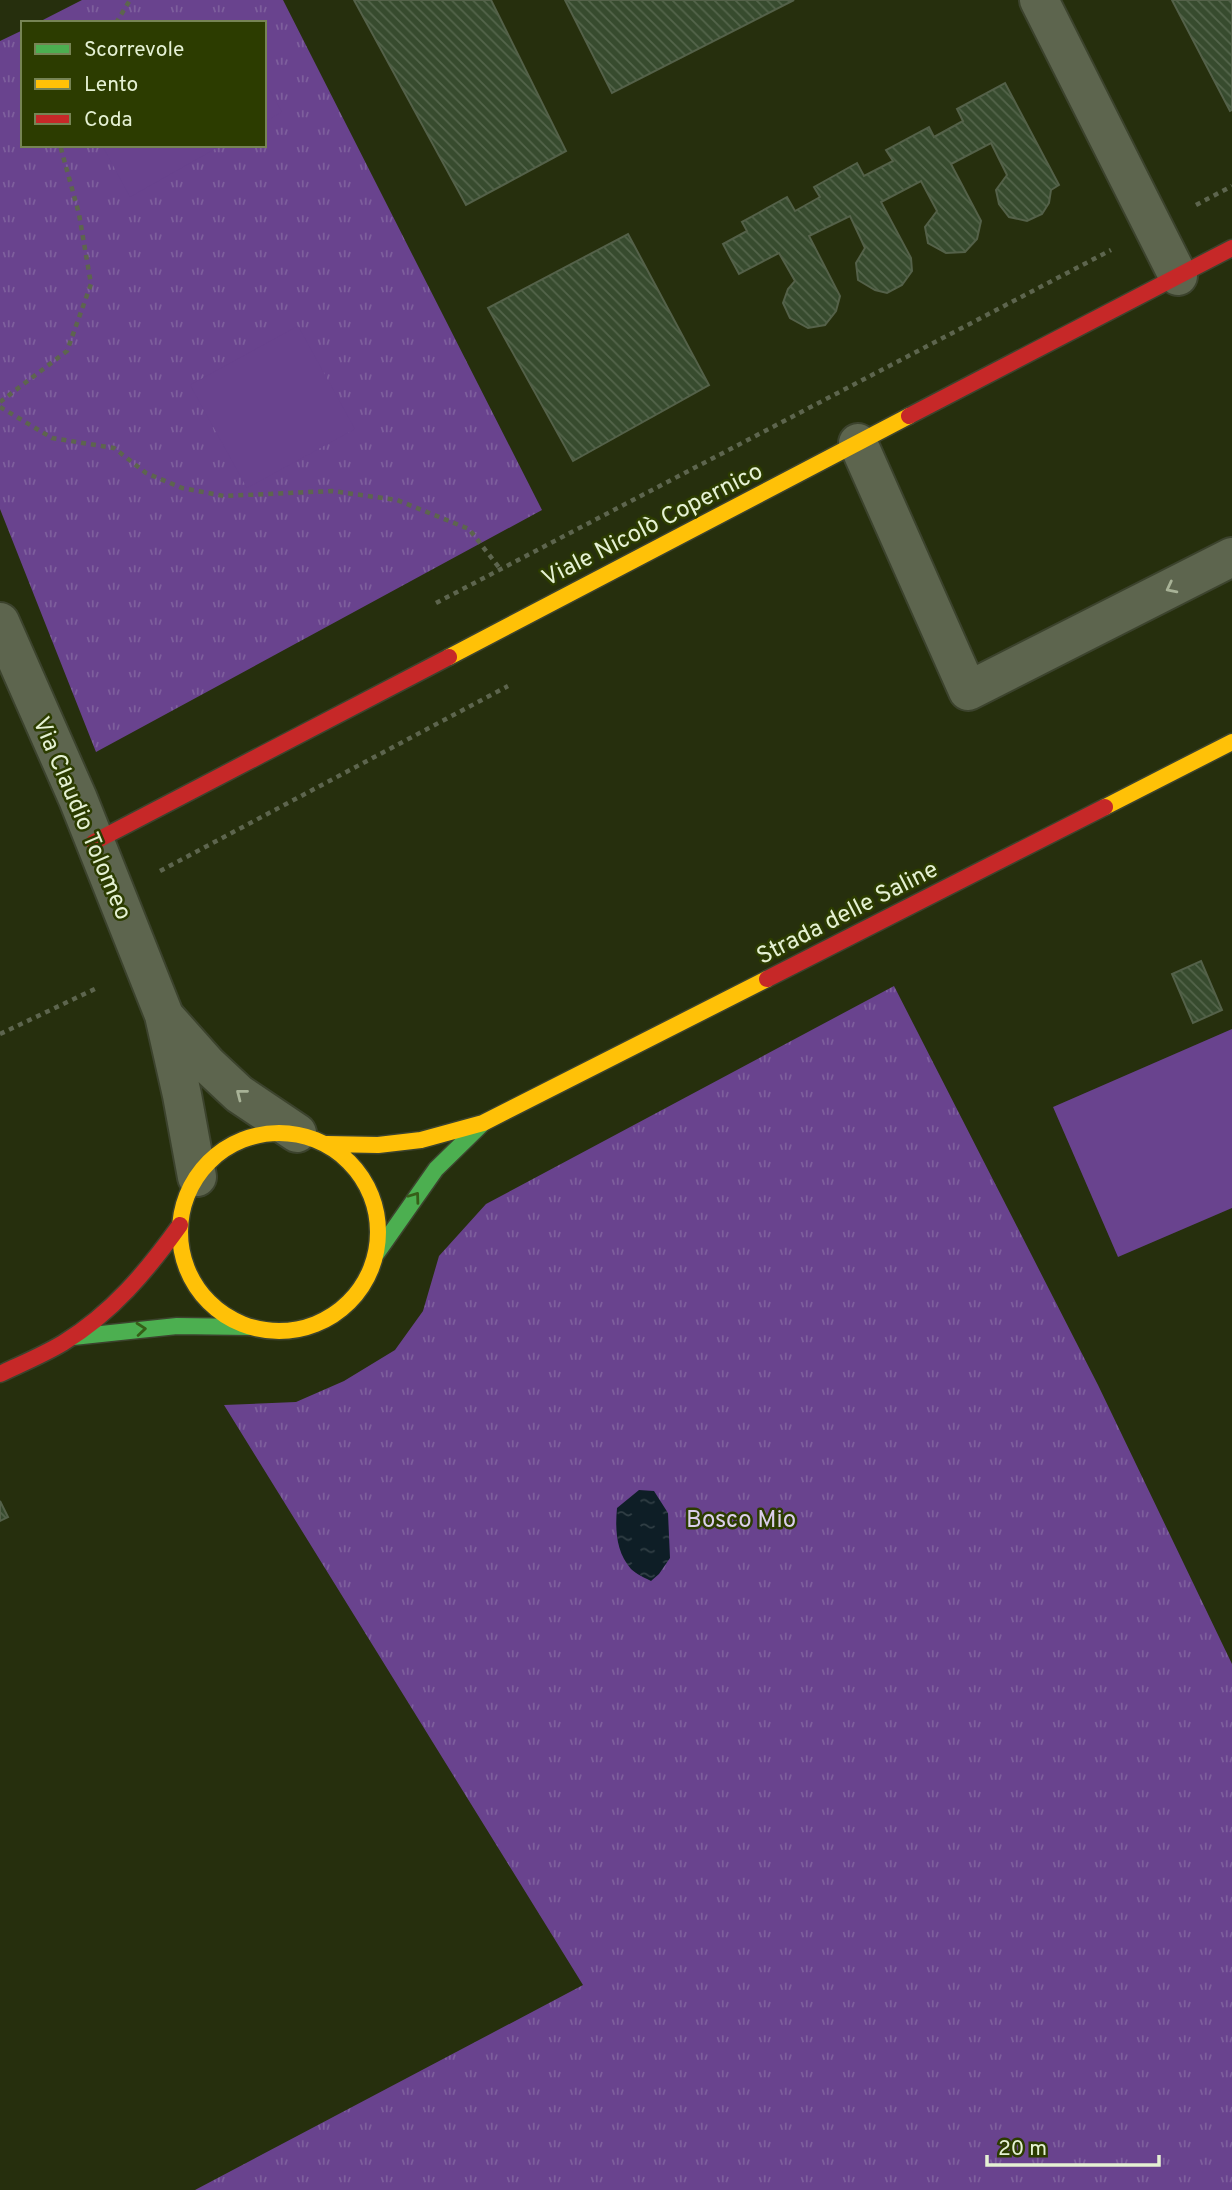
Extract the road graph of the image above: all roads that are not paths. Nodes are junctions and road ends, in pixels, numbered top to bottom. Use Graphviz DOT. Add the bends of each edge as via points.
graph roads {
  1 [pos="1039,0"];
  2 [pos="1232,248"];
  3 [pos="1178,276"];
  4 [pos="858,443"];
  5 [pos="1232,557"];
  6 [pos="0,622"];
  7 [pos="1232,742"];
  8 [pos="94,842"];
  9 [pos="164,1015"];
  10 [pos="482,1123"];
  11 [pos="312,1139"];
  12 [pos="197,1177"];
  13 [pos="180,1225"];
  14 [pos="377,1253"];
  15 [pos="250,1327"];
  16 [pos="73,1337"];
  17 [pos="0,1374"];
  1 -- 3 [label="street"];
  2 -- 3 [label="street, Viale Nicolò Copernico"];
  3 -- 4 [label="street, Viale Nicolò Copernico"];
  5 -- 4 [label="street, one-way" via="968,691"];
  4 -- 8 [label="street, Viale Nicolò Copernico"];
  6 -- 8 [label="street, Via Claudio Tolomeo"];
  7 -- 10 [label="street, Strada delle Saline"];
  8 -- 9 [label="street, Via Claudio Tolomeo"];
  11 -- 9 [label="street, Via Claudio Tolomeo, one-way" via="239,1094"];
  9 -- 12 [label="street, Via Claudio Tolomeo"];
  10 -- 11 [label="street, Strada delle Saline" via="389,1144"];
  14 -- 10 [label="street, Strada delle Saline, one-way" via="436,1169"];
  11 -- 12 [label="street, Strada delle Saline" via="264,1133 235,1143 207,1163"];
  11 -- 14 [label="street, Strada delle Saline" via="352,1163 369,1189 379,1221"];
  12 -- 13 [label="street, Strada delle Saline"];
  13 -- 15 [label="street, Strada delle Saline" via="184,1259 198,1290 221,1313"];
  13 -- 16 [label="street, Strada delle Saline" via="118,1301"];
  14 -- 15 [label="street, Strada delle Saline" via="364,1284 343,1309 315,1326 282,1332"];
  16 -- 15 [label="street, Strada delle Saline, one-way" via="177,1326"];
  16 -- 17 [label="street, Strada delle Saline"];
}
